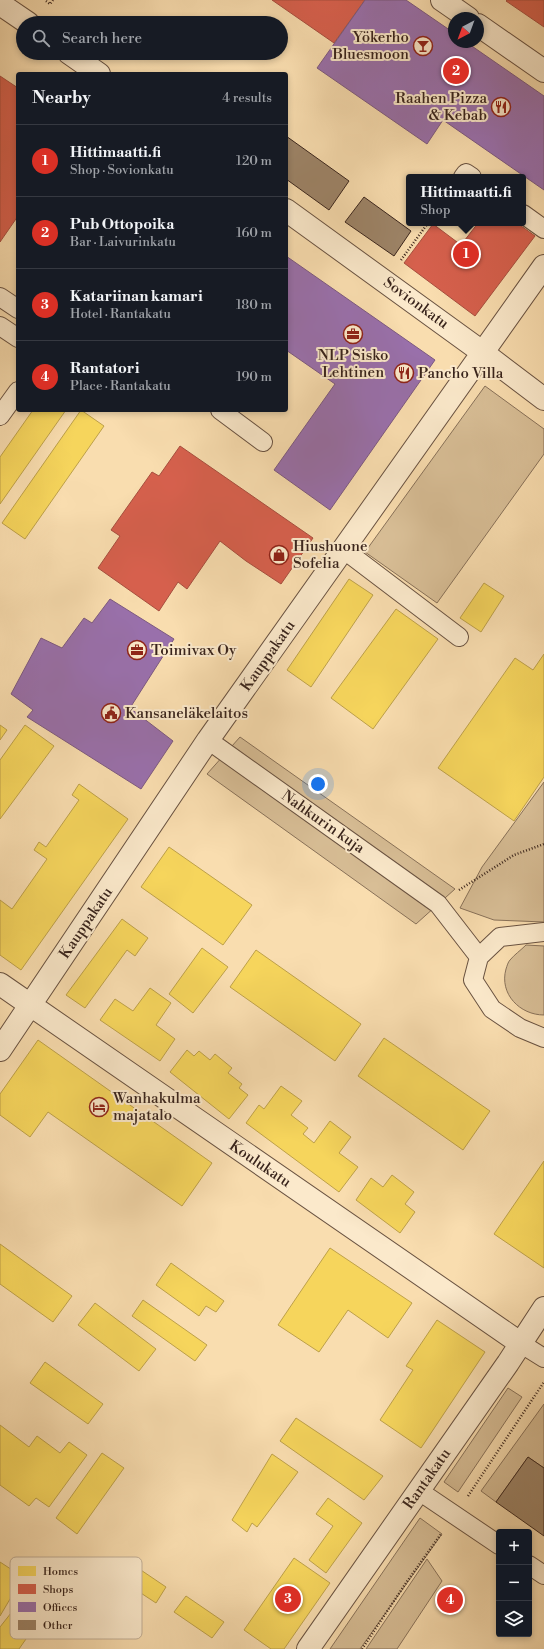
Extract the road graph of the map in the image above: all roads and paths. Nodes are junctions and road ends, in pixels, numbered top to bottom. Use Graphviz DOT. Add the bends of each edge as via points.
graph roads {
  1 [pos="44,0"];
  2 [pos="54,0"];
  3 [pos="442,0"];
  4 [pos="0,4"];
  5 [pos="459,12"];
  6 [pos="18,16"];
  7 [pos="484,29"];
  8 [pos="79,60"];
  9 [pos="544,71"];
  10 [pos="96,72"];
  11 [pos="288,211"];
  12 [pos="526,216"];
  13 [pos="426,226"];
  14 [pos="544,229"];
  15 [pos="544,266"];
  16 [pos="384,280"];
  17 [pos="0,297"];
  18 [pos="16,308"];
  19 [pos="0,326"];
  20 [pos="16,337"];
  21 [pos="482,352"];
  22 [pos="16,393"];
  23 [pos="544,399"];
  24 [pos="223,412"];
  25 [pos="0,416"];
  26 [pos="263,442"];
  27 [pos="343,549"];
  28 [pos="459,637"];
  29 [pos="208,740"];
  30 [pos="544,844"];
  31 [pos="438,904"];
  32 [pos="544,932"];
  33 [pos="480,957"];
  34 [pos="0,984"];
  35 [pos="30,1006"];
  36 [pos="544,1038"];
  37 [pos="0,1050"];
  38 [pos="544,1308"];
  39 [pos="520,1343"];
  40 [pos="544,1358"];
  41 [pos="419,1491"];
  42 [pos="496,1543"];
  43 [pos="532,1567"];
  44 [pos="544,1575"];
  45 [pos="308,1649"];
  1 -- 2 [label="path" via="50,4"];
  3 -- 5 [label="street"];
  4 -- 6 [label="street"];
  7 -- 9 [label="street"];
  8 -- 10 [label="street"];
  11 -- 16 [label="street, Sovionkatu"];
  12 -- 14 [label="lane"];
  13 -- 16 [label="path"];
  15 -- 21 [label="street, Kauppakatu"];
  16 -- 21 [label="street, Sovionkatu"];
  17 -- 18 [label="lane"];
  19 -- 20 [label="lane"];
  21 -- 23 [label="street, Sovionkatu"];
  21 -- 27 [label="street, Kauppakatu"];
  22 -- 25 [label="lane"];
  24 -- 26 [label="lane"];
  27 -- 28 [label="lane"];
  27 -- 29 [label="street, Kauppakatu"];
  29 -- 31 [label="lane, Nahkurin kuja"];
  29 -- 35 [label="street, Kauppakatu"];
  30 -- 31 [label="path" via="514,855"];
  31 -- 33 [label="lane, Nahkurin kuja"];
  32 -- 33 [label="lane" via="500,937"];
  33 -- 36 [label="lane" via="473,980 492,1009 520,1028"];
  34 -- 35 [label="street, Koulukatu"];
  35 -- 37 [label="street, Kauppakatu"];
  35 -- 39 [label="street, Koulukatu"];
  38 -- 39 [label="street, Rantakatu"];
  39 -- 40 [label="lane"];
  39 -- 41 [label="street, Rantakatu"];
  41 -- 42 [label="lane"];
  41 -- 45 [label="street, Rantakatu"];
  43 -- 44 [label="lane"];
}
